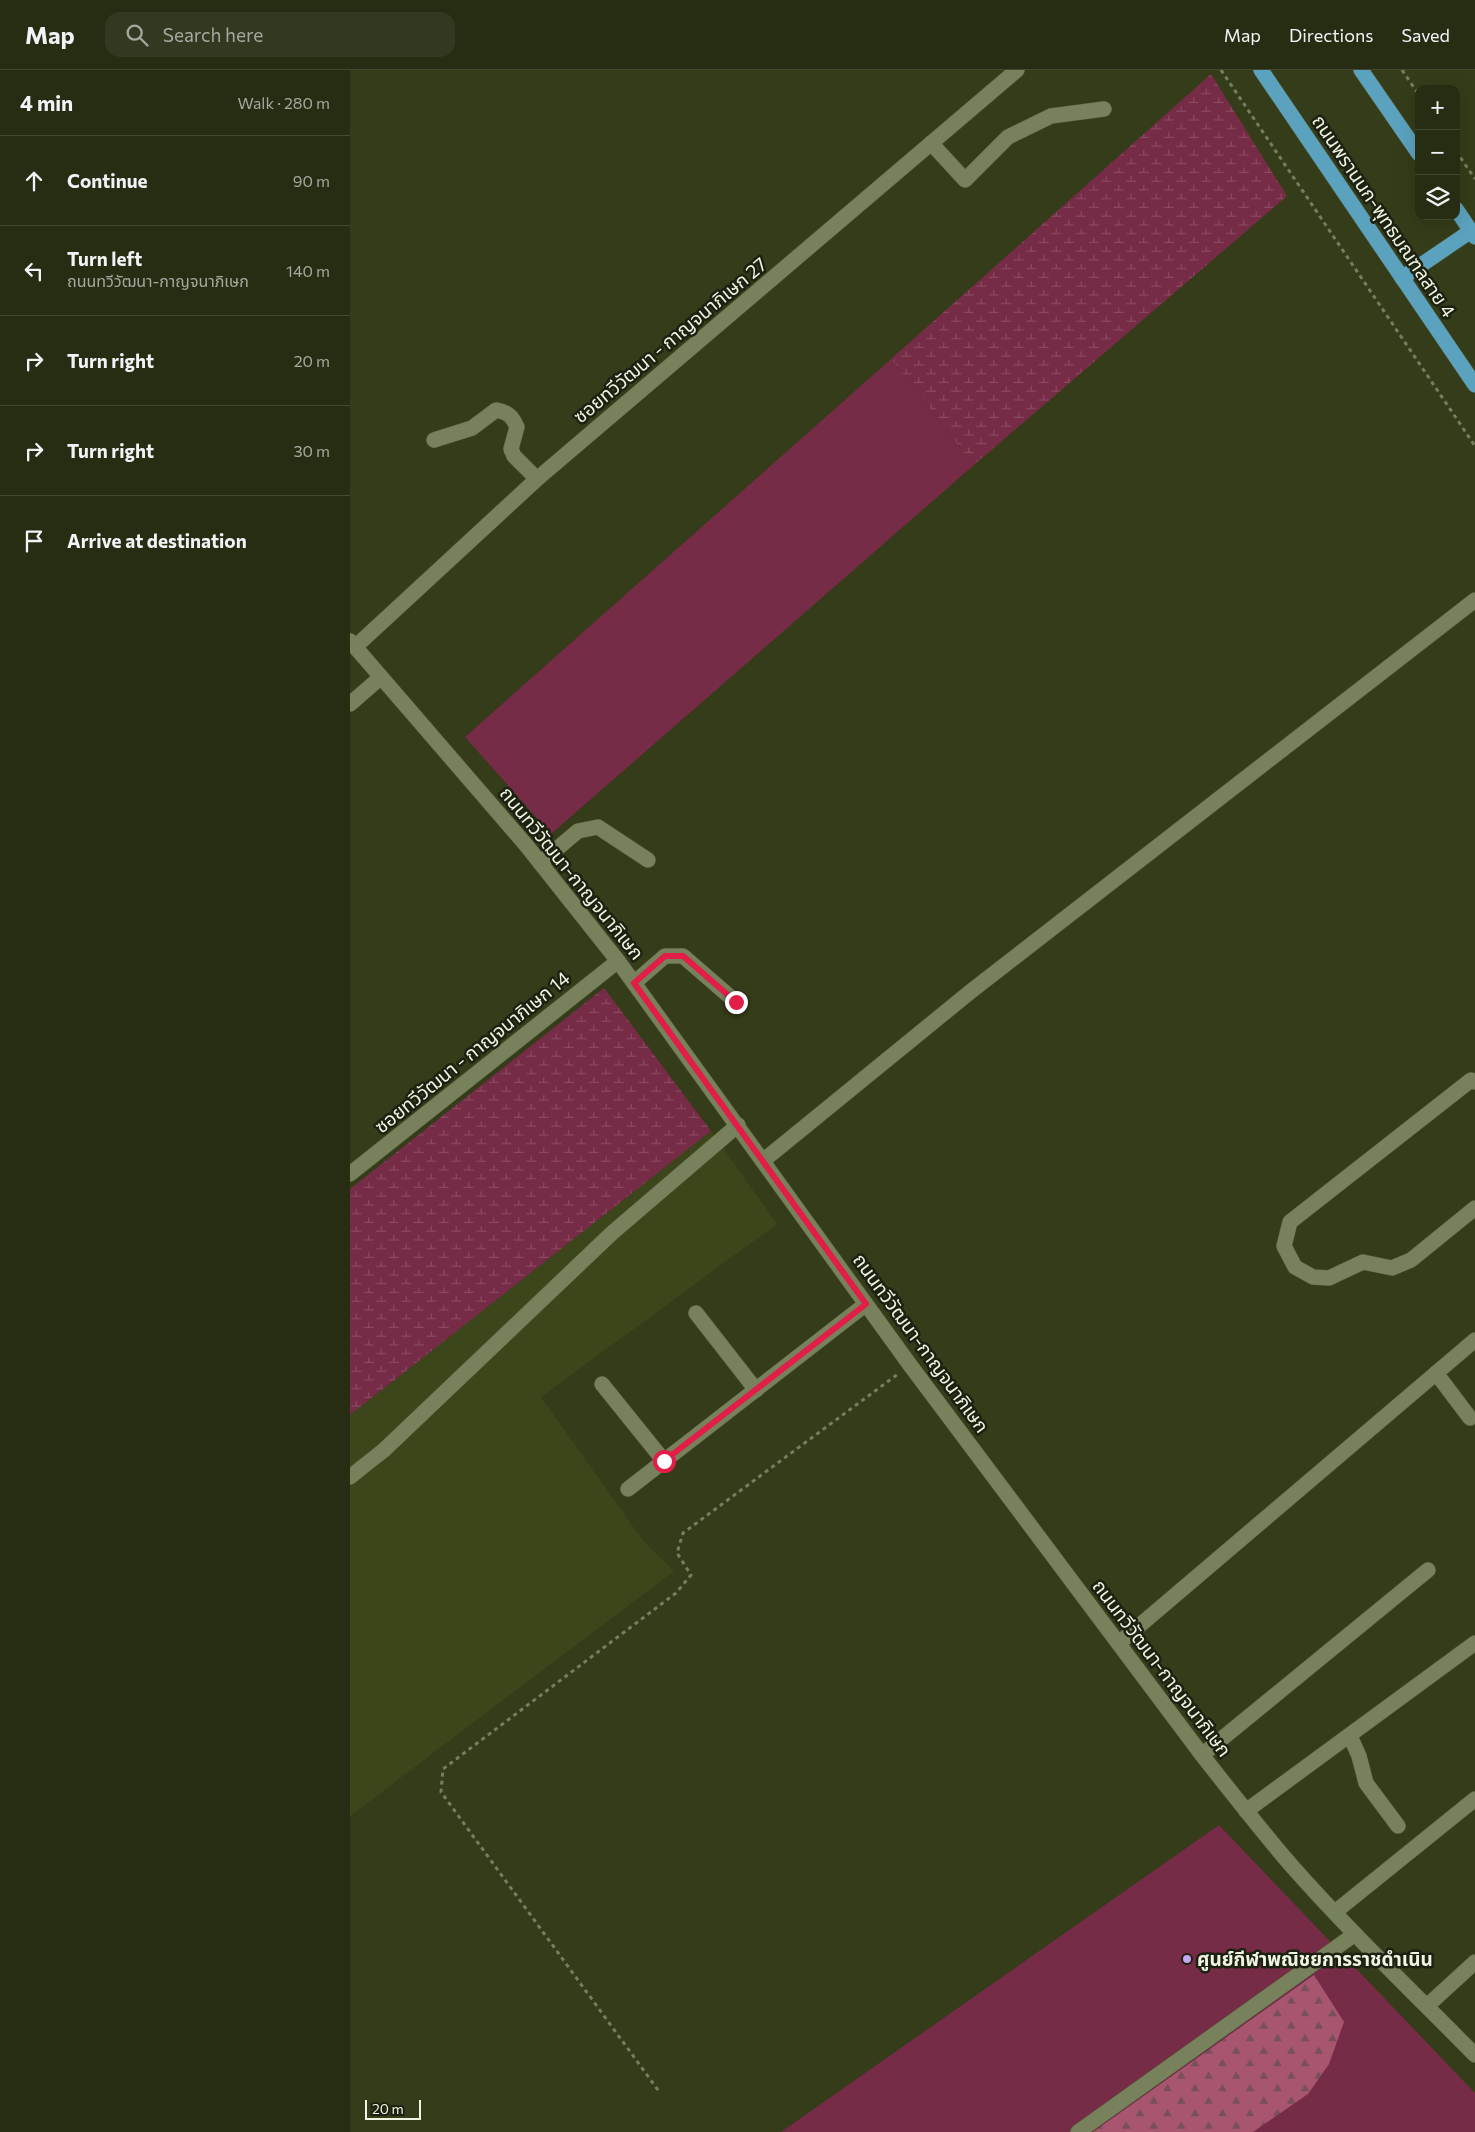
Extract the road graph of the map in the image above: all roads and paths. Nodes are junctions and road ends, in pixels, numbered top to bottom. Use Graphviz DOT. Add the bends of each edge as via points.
graph roads {
  1 [pos="1017,70"];
  2 [pos="1221,70"];
  3 [pos="1260,70"];
  4 [pos="1362,70"];
  5 [pos="1402,70"];
  6 [pos="1415,89"];
  7 [pos="1104,109"];
  8 [pos="931,143"];
  9 [pos="1415,148"];
  10 [pos="1460,157"];
  11 [pos="1475,179"];
  12 [pos="1460,216"];
  13 [pos="1473,234"];
  14 [pos="1402,278"];
  15 [pos="1475,385"];
  16 [pos="434,440"];
  17 [pos="1475,446"];
  18 [pos="537,479"];
  19 [pos="1475,600"];
  20 [pos="352,644"];
  21 [pos="381,676"];
  22 [pos="350,704"];
  23 [pos="648,860"];
  24 [pos="540,863"];
  25 [pos="618,961"];
  26 [pos="634,983"];
  27 [pos="736,1002"];
  28 [pos="1475,1082"];
  29 [pos="738,1125"];
  30 [pos="764,1160"];
  31 [pos="350,1174"];
  32 [pos="1475,1208"];
  33 [pos="866,1304"];
  34 [pos="696,1313"];
  35 [pos="1475,1340"];
  36 [pos="910,1365"];
  37 [pos="1436,1373"];
  38 [pos="602,1384"];
  39 [pos="756,1390"];
  40 [pos="1470,1418"];
  41 [pos="664,1461"];
  42 [pos="350,1477"];
  43 [pos="628,1489"];
  44 [pos="1428,1570"];
  45 [pos="1119,1643"];
  46 [pos="1475,1643"];
  47 [pos="1350,1736"];
  48 [pos="1202,1755"];
  49 [pos="1475,1799"];
  50 [pos="1246,1811"];
  51 [pos="1398,1826"];
  52 [pos="1335,1912"];
  53 [pos="1355,1934"];
  54 [pos="1475,1962"];
  55 [pos="1427,2006"];
  56 [pos="1475,2055"];
  57 [pos="658,2090"];
  58 [pos="1078,2132"];
  1 -- 8 [label="street, ซอยทวีวัฒนา - กาญจนาภิเษก 27"];
  2 -- 17 [label="path"];
  3 -- 14 [label="main road, ถนนพรานนก-พุทธมณฑลสาย 4"];
  4 -- 9 [label="main road"];
  5 -- 6 [label="path"];
  7 -- 8 [label="street" via="1051,116 1008,137 965,180"];
  8 -- 18 [label="street, ซอยทวีวัฒนา - กาญจนาภิเษก 27"];
  10 -- 11 [label="path"];
  12 -- 13 [label="main road"];
  13 -- 14 [label="main road"];
  14 -- 15 [label="main road, ถนนพรานนก-พุทธมณฑลสาย 4"];
  16 -- 18 [label="street" via="472,428 496,410 506,412 517,427 511,449 514,456"];
  18 -- 20 [label="street, ซอยทวีวัฒนา - กาญจนาภิเษก 27"];
  19 -- 30 [label="street" via="970,992"];
  20 -- 21 [label="street, ถนนทวีวัฒนา-กาญจนาภิเษก"];
  21 -- 22 [label="street"];
  21 -- 24 [label="street, ถนนทวีวัฒนา-กาญจนาภิเษก"];
  23 -- 24 [label="street" via="598,826 578,831"];
  24 -- 25 [label="street, ถนนทวีวัฒนา-กาญจนาภิเษก"];
  25 -- 26 [label="street, ถนนทวีวัฒนา-กาญจนาภิเษก"];
  25 -- 31 [label="street, ซอยทวีวัฒนา - กาญจนาภิเษก 14"];
  26 -- 27 [label="street" via="665,956 683,956"];
  26 -- 29 [label="street, ถนนทวีวัฒนา-กาญจนาภิเษก"];
  28 -- 32 [label="street" via="1471,1080 1290,1222 1284,1246 1295,1267 1312,1277 1329,1278 1362,1262 1392,1268 1411,1260"];
  29 -- 30 [label="street, ถนนทวีวัฒนา-กาญจนาภิเษก"];
  29 -- 42 [label="street" via="612,1233 384,1450"];
  30 -- 33 [label="street, ถนนทวีวัฒนา-กาญจนาภิเษก"];
  33 -- 36 [label="street, ถนนทวีวัฒนา-กาญจนาภิเษก"];
  33 -- 39 [label="street"];
  34 -- 39 [label="street"];
  35 -- 37 [label="street"];
  36 -- 45 [label="street, ถนนทวีวัฒนา-กาญจนาภิเษก"];
  36 -- 57 [label="path" via="683,1533 677,1553 692,1575 676,1593 443,1769 441,1792"];
  37 -- 40 [label="street"];
  37 -- 45 [label="street"];
  38 -- 41 [label="street"];
  39 -- 41 [label="street"];
  41 -- 43 [label="street"];
  44 -- 48 [label="street"];
  45 -- 48 [label="street, ถนนทวีวัฒนา-กาญจนาภิเษก"];
  46 -- 47 [label="street"];
  47 -- 50 [label="street"];
  47 -- 51 [label="street" via="1366,1783"];
  48 -- 50 [label="street, ถนนทวีวัฒนา-กาญจนาภิเษก"];
  49 -- 52 [label="street"];
  50 -- 52 [label="street, ถนนทวีวัฒนา-กาญจนาภิเษก"];
  52 -- 53 [label="street, ถนนทวีวัฒนา-กาญจนาภิเษก"];
  53 -- 55 [label="street, ถนนทวีวัฒนา-กาญจนาภิเษก"];
  53 -- 58 [label="street"];
  54 -- 55 [label="street"];
  55 -- 56 [label="street, ถนนทวีวัฒนา-กาญจนาภิเษก"];
}
